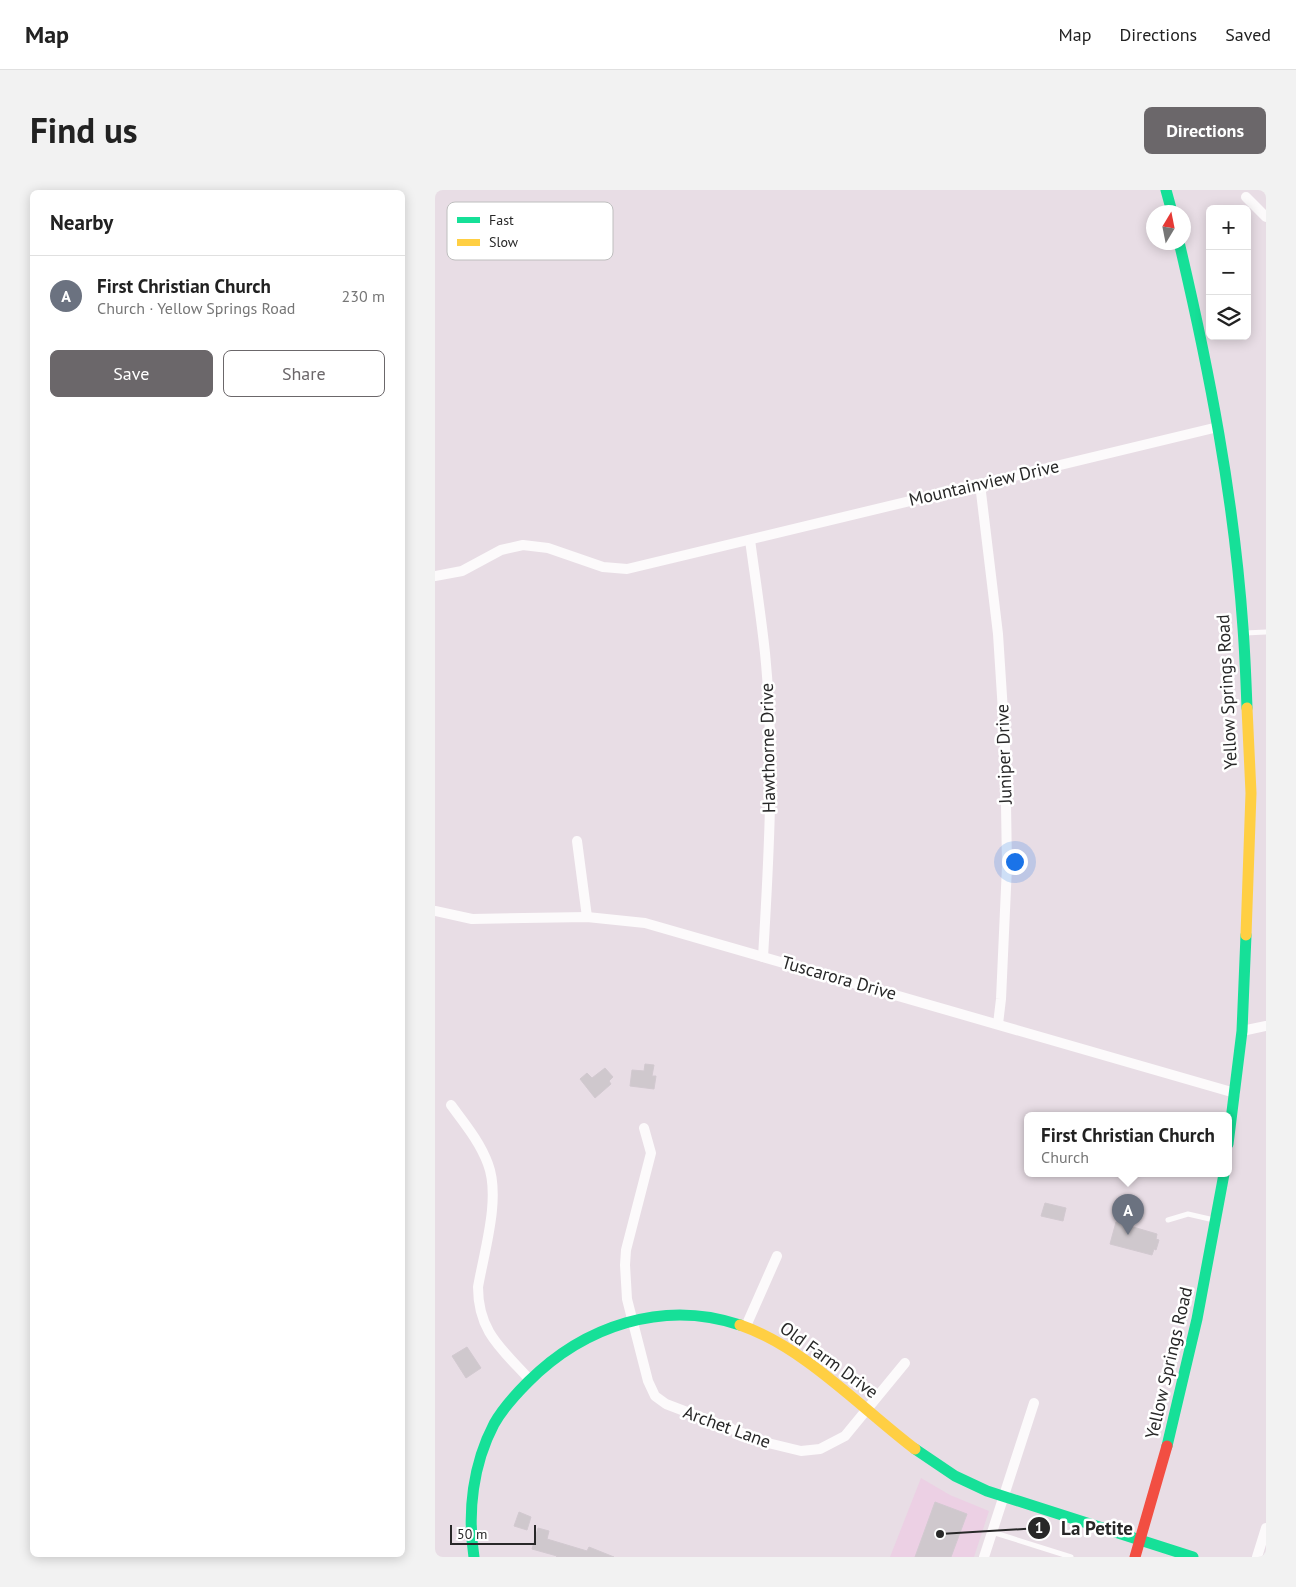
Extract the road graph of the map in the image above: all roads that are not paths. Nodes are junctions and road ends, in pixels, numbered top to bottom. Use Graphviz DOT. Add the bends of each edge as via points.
graph roads {
  1 [pos="1166,190"];
  2 [pos="1246,197"];
  3 [pos="1170,205"];
  4 [pos="1266,217"];
  5 [pos="1181,250"];
  6 [pos="1218,427"];
  7 [pos="980,484"];
  8 [pos="750,540"];
  9 [pos="435,576"];
  10 [pos="1266,632"];
  11 [pos="1243,634"];
  12 [pos="577,841"];
  13 [pos="435,911"];
  14 [pos="587,917"];
  15 [pos="763,957"];
  16 [pos="998,1024"];
  17 [pos="1266,1026"];
  18 [pos="1242,1031"];
  19 [pos="1235,1093"];
  20 [pos="451,1105"];
  21 [pos="1232,1115"];
  22 [pos="644,1128"];
  23 [pos="1223,1177"];
  24 [pos="1168,1220"];
  25 [pos="1217,1220"];
  26 [pos="777,1256"];
  27 [pos="633,1319"];
  28 [pos="747,1326"];
  29 [pos="905,1363"];
  30 [pos="530,1380"];
  31 [pos="1034,1403"];
  32 [pos="867,1409"];
  33 [pos="1004,1497"];
  34 [pos="1266,1528"];
  35 [pos="993,1532"];
  36 [pos="1141,1539"];
  37 [pos="475,1557"];
  38 [pos="984,1557"];
  39 [pos="1071,1557"];
  40 [pos="1135,1557"];
  41 [pos="1193,1557"];
  42 [pos="1257,1557"];
  1 -- 3 [label="main road"];
  2 -- 4 [label="street"];
  5 -- 6 [label="main road, Yellow Springs Road"];
  6 -- 7 [label="street, Mountainview Drive"];
  6 -- 11 [label="main road, Yellow Springs Road"];
  7 -- 8 [label="street, Mountainview Drive"];
  7 -- 16 [label="street, Juniper Drive" via="998,634 1005,743 1007,866"];
  8 -- 9 [label="street, Mountainview Drive" via="627,568 603,567 548,548 523,545 501,550 462,571"];
  8 -- 15 [label="street, Hawthorne Drive" via="768,702 770,795"];
  10 -- 11 [label="lane"];
  11 -- 18 [label="main road, Yellow Springs Road" via="1251,808"];
  12 -- 14 [label="street"];
  13 -- 14 [label="street, Tuscarora Drive" via="472,919"];
  14 -- 15 [label="street, Tuscarora Drive" via="645,923"];
  15 -- 16 [label="street, Tuscarora Drive"];
  16 -- 19 [label="street, Tuscarora Drive"];
  17 -- 18 [label="street"];
  18 -- 19 [label="main road, Yellow Springs Road"];
  19 -- 21 [label="main road, Yellow Springs Road"];
  20 -- 30 [label="street" via="474,1136 492,1178 492,1211 478,1287 483,1322 492,1338"];
  22 -- 27 [label="street, Archet Lane" via="651,1153 626,1250 625,1266 627,1299"];
  23 -- 25 [label="main road, Yellow Springs Road"];
  24 -- 25 [label="lane" via="1188,1214"];
  25 -- 36 [label="main road, Yellow Springs Road" via="1169,1441"];
  26 -- 28 [label="street"];
  27 -- 28 [label="main road, Old Farm Drive" via="688,1315"];
  27 -- 30 [label="main road, Old Farm Drive" via="573,1344"];
  27 -- 32 [label="street, Archet Lane" via="648,1381 655,1396 666,1404 769,1443 801,1451 820,1449 845,1436"];
  28 -- 32 [label="main road, Old Farm Drive" via="797,1354"];
  29 -- 32 [label="street, Archet Lane"];
  30 -- 37 [label="main road, Old Farm Drive" via="504,1407 484,1445 473,1496 472,1548"];
  31 -- 33 [label="street"];
  32 -- 33 [label="main road, Old Farm Drive" via="945,1471"];
  33 -- 35 [label="street"];
  33 -- 36 [label="main road, Old Farm Drive"];
  34 -- 42 [label="street"];
  35 -- 38 [label="street"];
  35 -- 39 [label="lane"];
  36 -- 40 [label="main road, Yellow Springs Road"];
  36 -- 41 [label="main road, Old Farm Drive"];
}
